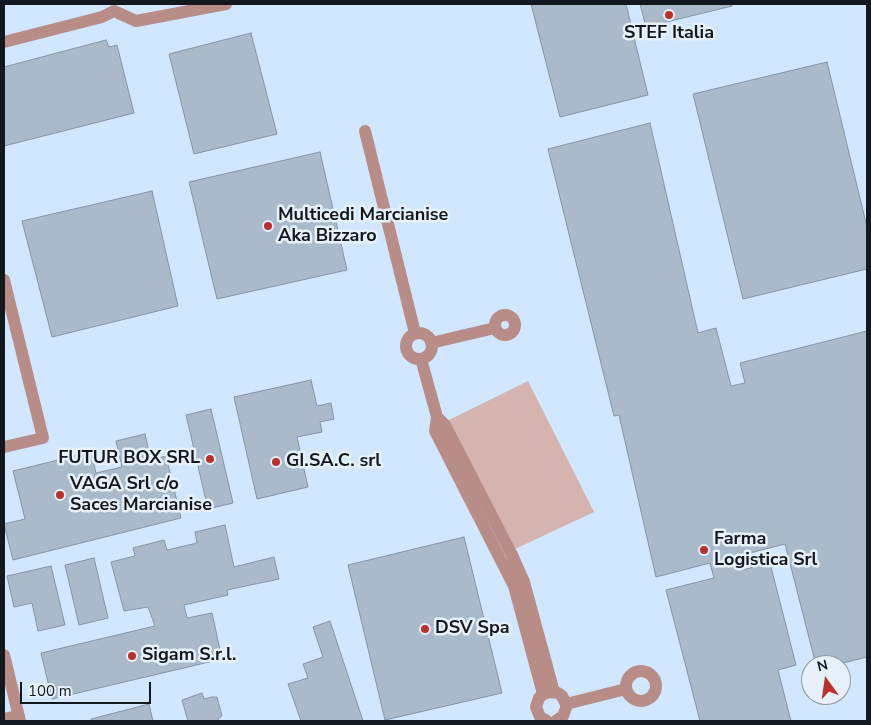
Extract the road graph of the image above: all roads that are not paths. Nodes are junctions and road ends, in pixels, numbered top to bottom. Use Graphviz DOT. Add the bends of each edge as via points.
graph roads {
  1 [pos="226,4"];
  2 [pos="117,8"];
  3 [pos="4,42"];
  4 [pos="365,131"];
  5 [pos="4,280"];
  6 [pos="495,328"];
  7 [pos="416,333"];
  8 [pos="431,343"];
  9 [pos="421,359"];
  10 [pos="4,447"];
  11 [pos="4,655"];
  12 [pos="626,689"];
  13 [pos="549,693"];
  14 [pos="566,704"];
  15 [pos="20,718"];
  16 [pos="4,719"];
  17 [pos="556,721"];
  1 -- 2 [label="street" via="136,21"];
  2 -- 3 [label="street" via="102,17"];
  4 -- 7 [label="street"];
  5 -- 10 [label="street" via="43,438"];
  6 -- 8 [label="street"];
  7 -- 8 [label="street" via="424,334"];
  7 -- 9 [label="street" via="406,342 406,350 412,357"];
  8 -- 9 [label="street" via="429,354"];
  9 -- 13 [label="street" via="437,417 445,425 524,582"];
  11 -- 15 [label="street"];
  12 -- 14 [label="street"];
  13 -- 14 [label="street" via="562,696"];
  13 -- 17 [label="street" via="539,698 536,707 540,716"];
  14 -- 17 [label="street" via="565,713"];
  15 -- 16 [label="street"];
}
